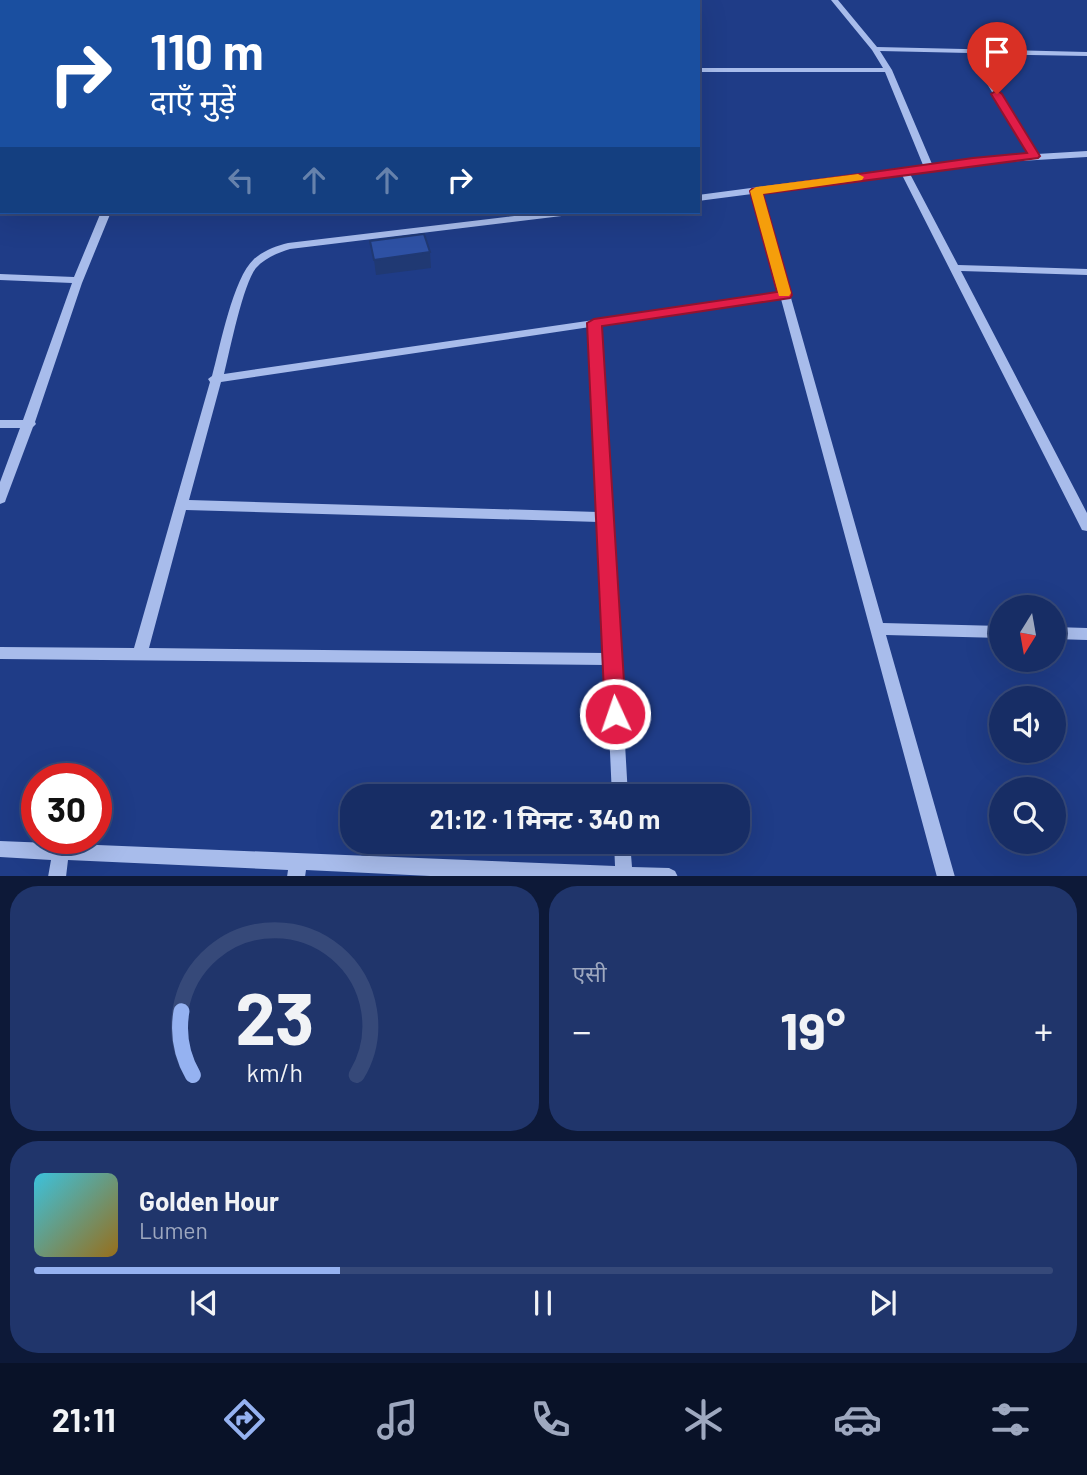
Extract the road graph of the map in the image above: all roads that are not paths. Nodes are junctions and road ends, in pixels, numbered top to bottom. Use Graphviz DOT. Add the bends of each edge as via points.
graph roads {
  1 [pos="834,0"];
  2 [pos="875,49"];
  3 [pos="972,52"];
  4 [pos="1087,54"];
  5 [pos="887,69"];
  6 [pos="700,70"];
  7 [pos="1087,153"];
  8 [pos="1034,156"];
  9 [pos="929,167"];
  10 [pos="904,171"];
  11 [pos="756,191"];
  12 [pos="700,198"];
  13 [pos="105,214"];
  14 [pos="535,214"];
  15 [pos="500,216"];
  16 [pos="954,268"];
  17 [pos="1087,272"];
  18 [pos="0,277"];
  19 [pos="77,280"];
  20 [pos="785,295"];
  21 [pos="594,323"];
  22 [pos="214,379"];
  23 [pos="0,424"];
  24 [pos="30,424"];
  25 [pos="0,499"];
  26 [pos="180,505"];
  27 [pos="605,517"];
  28 [pos="1087,526"];
  29 [pos="877,629"];
  30 [pos="989,632"];
  31 [pos="1066,633"];
  32 [pos="1087,634"];
  33 [pos="0,653"];
  34 [pos="140,653"];
  35 [pos="612,659"];
  36 [pos="619,784"];
  37 [pos="0,849"];
  38 [pos="21,850"];
  39 [pos="61,854"];
  40 [pos="89,854"];
  41 [pos="623,854"];
  42 [pos="297,869"];
  43 [pos="624,875"];
  44 [pos="57,876"];
  45 [pos="646,876"];
  46 [pos="946,876"];
  1 -- 2 [label="street"];
  2 -- 3 [label="street"];
  2 -- 5 [label="street"];
  3 -- 4 [label="street"];
  3 -- 8 [label="street"];
  5 -- 6 [label="street"];
  5 -- 9 [label="street"];
  7 -- 8 [label="street"];
  8 -- 9 [label="street"];
  9 -- 10 [label="street"];
  10 -- 11 [label="street"];
  10 -- 16 [label="street"];
  11 -- 12 [label="street"];
  11 -- 20 [label="street"];
  13 -- 19 [label="street"];
  14 -- 15 [label="street"];
  15 -- 22 [label="street" via="288,247 262,257 251,265 244,280"];
  16 -- 17 [label="street"];
  16 -- 28 [label="street"];
  18 -- 19 [label="street"];
  19 -- 24 [label="street"];
  20 -- 21 [label="street"];
  20 -- 29 [label="street"];
  21 -- 22 [label="street"];
  21 -- 27 [label="street"];
  22 -- 26 [label="street"];
  23 -- 24 [label="street"];
  24 -- 25 [label="street"];
  26 -- 27 [label="street"];
  26 -- 34 [label="street"];
  27 -- 35 [label="street"];
  29 -- 30 [label="street"];
  29 -- 46 [label="street"];
  31 -- 32 [label="street"];
  33 -- 34 [label="street"];
  34 -- 35 [label="street"];
  35 -- 36 [label="street"];
  37 -- 38 [label="street"];
  39 -- 44 [label="street"];
  40 -- 42 [label="street"];
  41 -- 43 [label="street"];
  42 -- 43 [label="street"];
  43 -- 45 [label="street"];
}
